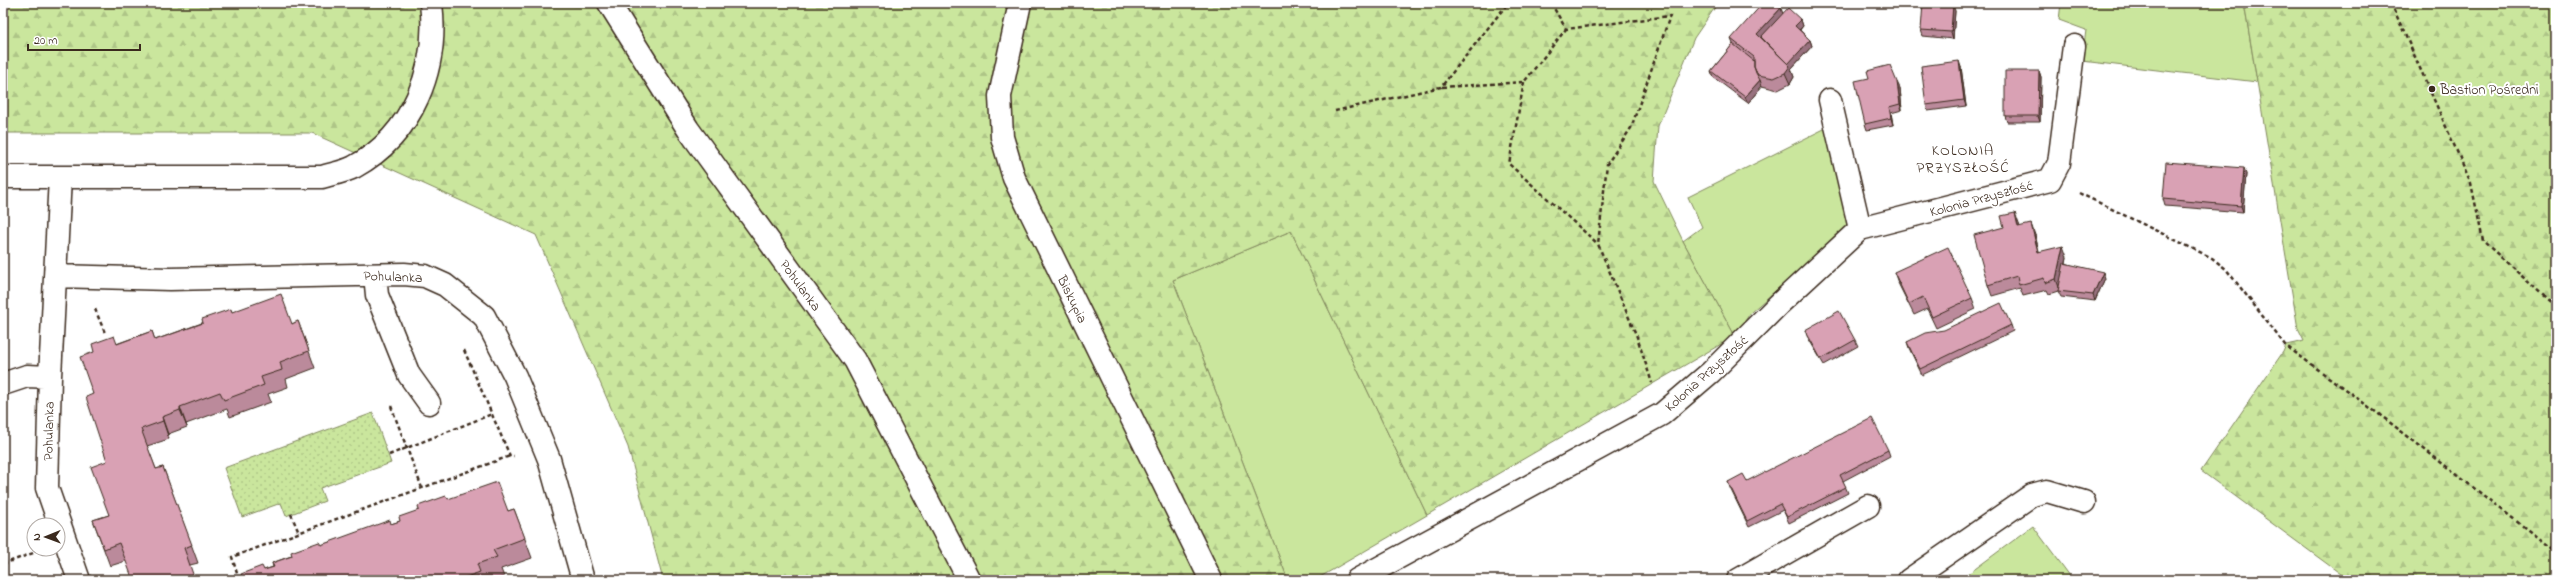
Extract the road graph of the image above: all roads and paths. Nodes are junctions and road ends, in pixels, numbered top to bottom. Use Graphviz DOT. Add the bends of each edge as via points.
graph roads {
  1 [pos="431,3"];
  2 [pos="609,3"];
  3 [pos="1020,3"];
  4 [pos="1508,3"];
  5 [pos="1551,3"];
  6 [pos="2391,3"];
  7 [pos="1566,29"];
  8 [pos="2074,46"];
  9 [pos="1524,82"];
  10 [pos="1442,87"];
  11 [pos="1830,100"];
  12 [pos="1335,112"];
  13 [pos="3,177"];
  14 [pos="60,177"];
  15 [pos="2050,180"];
  16 [pos="1860,229"];
  17 [pos="1598,244"];
  18 [pos="375,275"];
  19 [pos="55,276"];
  20 [pos="94,306"];
  21 [pos="2556,307"];
  22 [pos="105,333"];
  23 [pos="462,344"];
  24 [pos="50,377"];
  25 [pos="3,384"];
  26 [pos="429,403"];
  27 [pos="492,414"];
  28 [pos="1662,414"];
  29 [pos="388,455"];
  30 [pos="510,456"];
  31 [pos="517,457"];
  32 [pos="2084,502"];
  33 [pos="1868,506"];
  34 [pos="291,514"];
  35 [pos="298,533"];
  36 [pos="2556,552"];
  37 [pos="26,556"];
  38 [pos="3,564"];
  39 [pos="79,580"];
  40 [pos="239,580"];
  41 [pos="583,580"];
  42 [pos="969,580"];
  43 [pos="1211,580"];
  44 [pos="1357,580"];
  45 [pos="1738,580"];
  46 [pos="1909,580"];
  1 -- 14 [label="street" via="432,47 426,80 412,113 387,144 353,167 322,177"];
  2 -- 42 [label="street, Pohulanka" via="688,129 855,360"];
  3 -- 43 [label="street, Biskupia" via="1000,96 1002,137 1014,178"];
  4 -- 10 [label="path"];
  5 -- 7 [label="path"];
  6 -- 21 [label="path" via="2471,183 2483,241"];
  7 -- 9 [label="path"];
  7 -- 17 [label="path" via="1670,16 1631,128 1607,164"];
  8 -- 15 [label="street, Kolonia Przyszłość" via="2060,163"];
  9 -- 10 [label="path"];
  9 -- 17 [label="path" via="1509,164"];
  10 -- 12 [label="path"];
  11 -- 16 [label="street"];
  13 -- 14 [label="street"];
  14 -- 19 [label="street, Pohulanka"];
  15 -- 16 [label="street, Kolonia Przyszłość"];
  15 -- 36 [label="path, Kolonia Przyszłość" via="2212,258 2226,269 2285,345 2388,421"];
  16 -- 28 [label="street, Kolonia Przyszłość" via="1711,372"];
  17 -- 28 [label="path" via="1637,337"];
  18 -- 19 [label="street, Pohulanka" via="170,278"];
  18 -- 26 [label="street" via="377,294 409,375"];
  18 -- 41 [label="street, Pohulanka" via="425,276 445,285 484,316 515,376 549,459"];
  19 -- 24 [label="street, Pohulanka"];
  20 -- 22 [label="path"];
  23 -- 27 [label="path"];
  24 -- 25 [label="street" via="27,376"];
  24 -- 39 [label="street, Pohulanka" via="47,488"];
  27 -- 29 [label="path"];
  27 -- 30 [label="path"];
  28 -- 44 [label="street, Kolonia Przyszłość"];
  30 -- 31 [label="path"];
  30 -- 35 [label="path"];
  32 -- 46 [label="street" via="2047,491 2032,495"];
  33 -- 45 [label="street"];
  34 -- 35 [label="path"];
  35 -- 40 [label="path" via="232,557"];
  37 -- 38 [label="path"];
}
